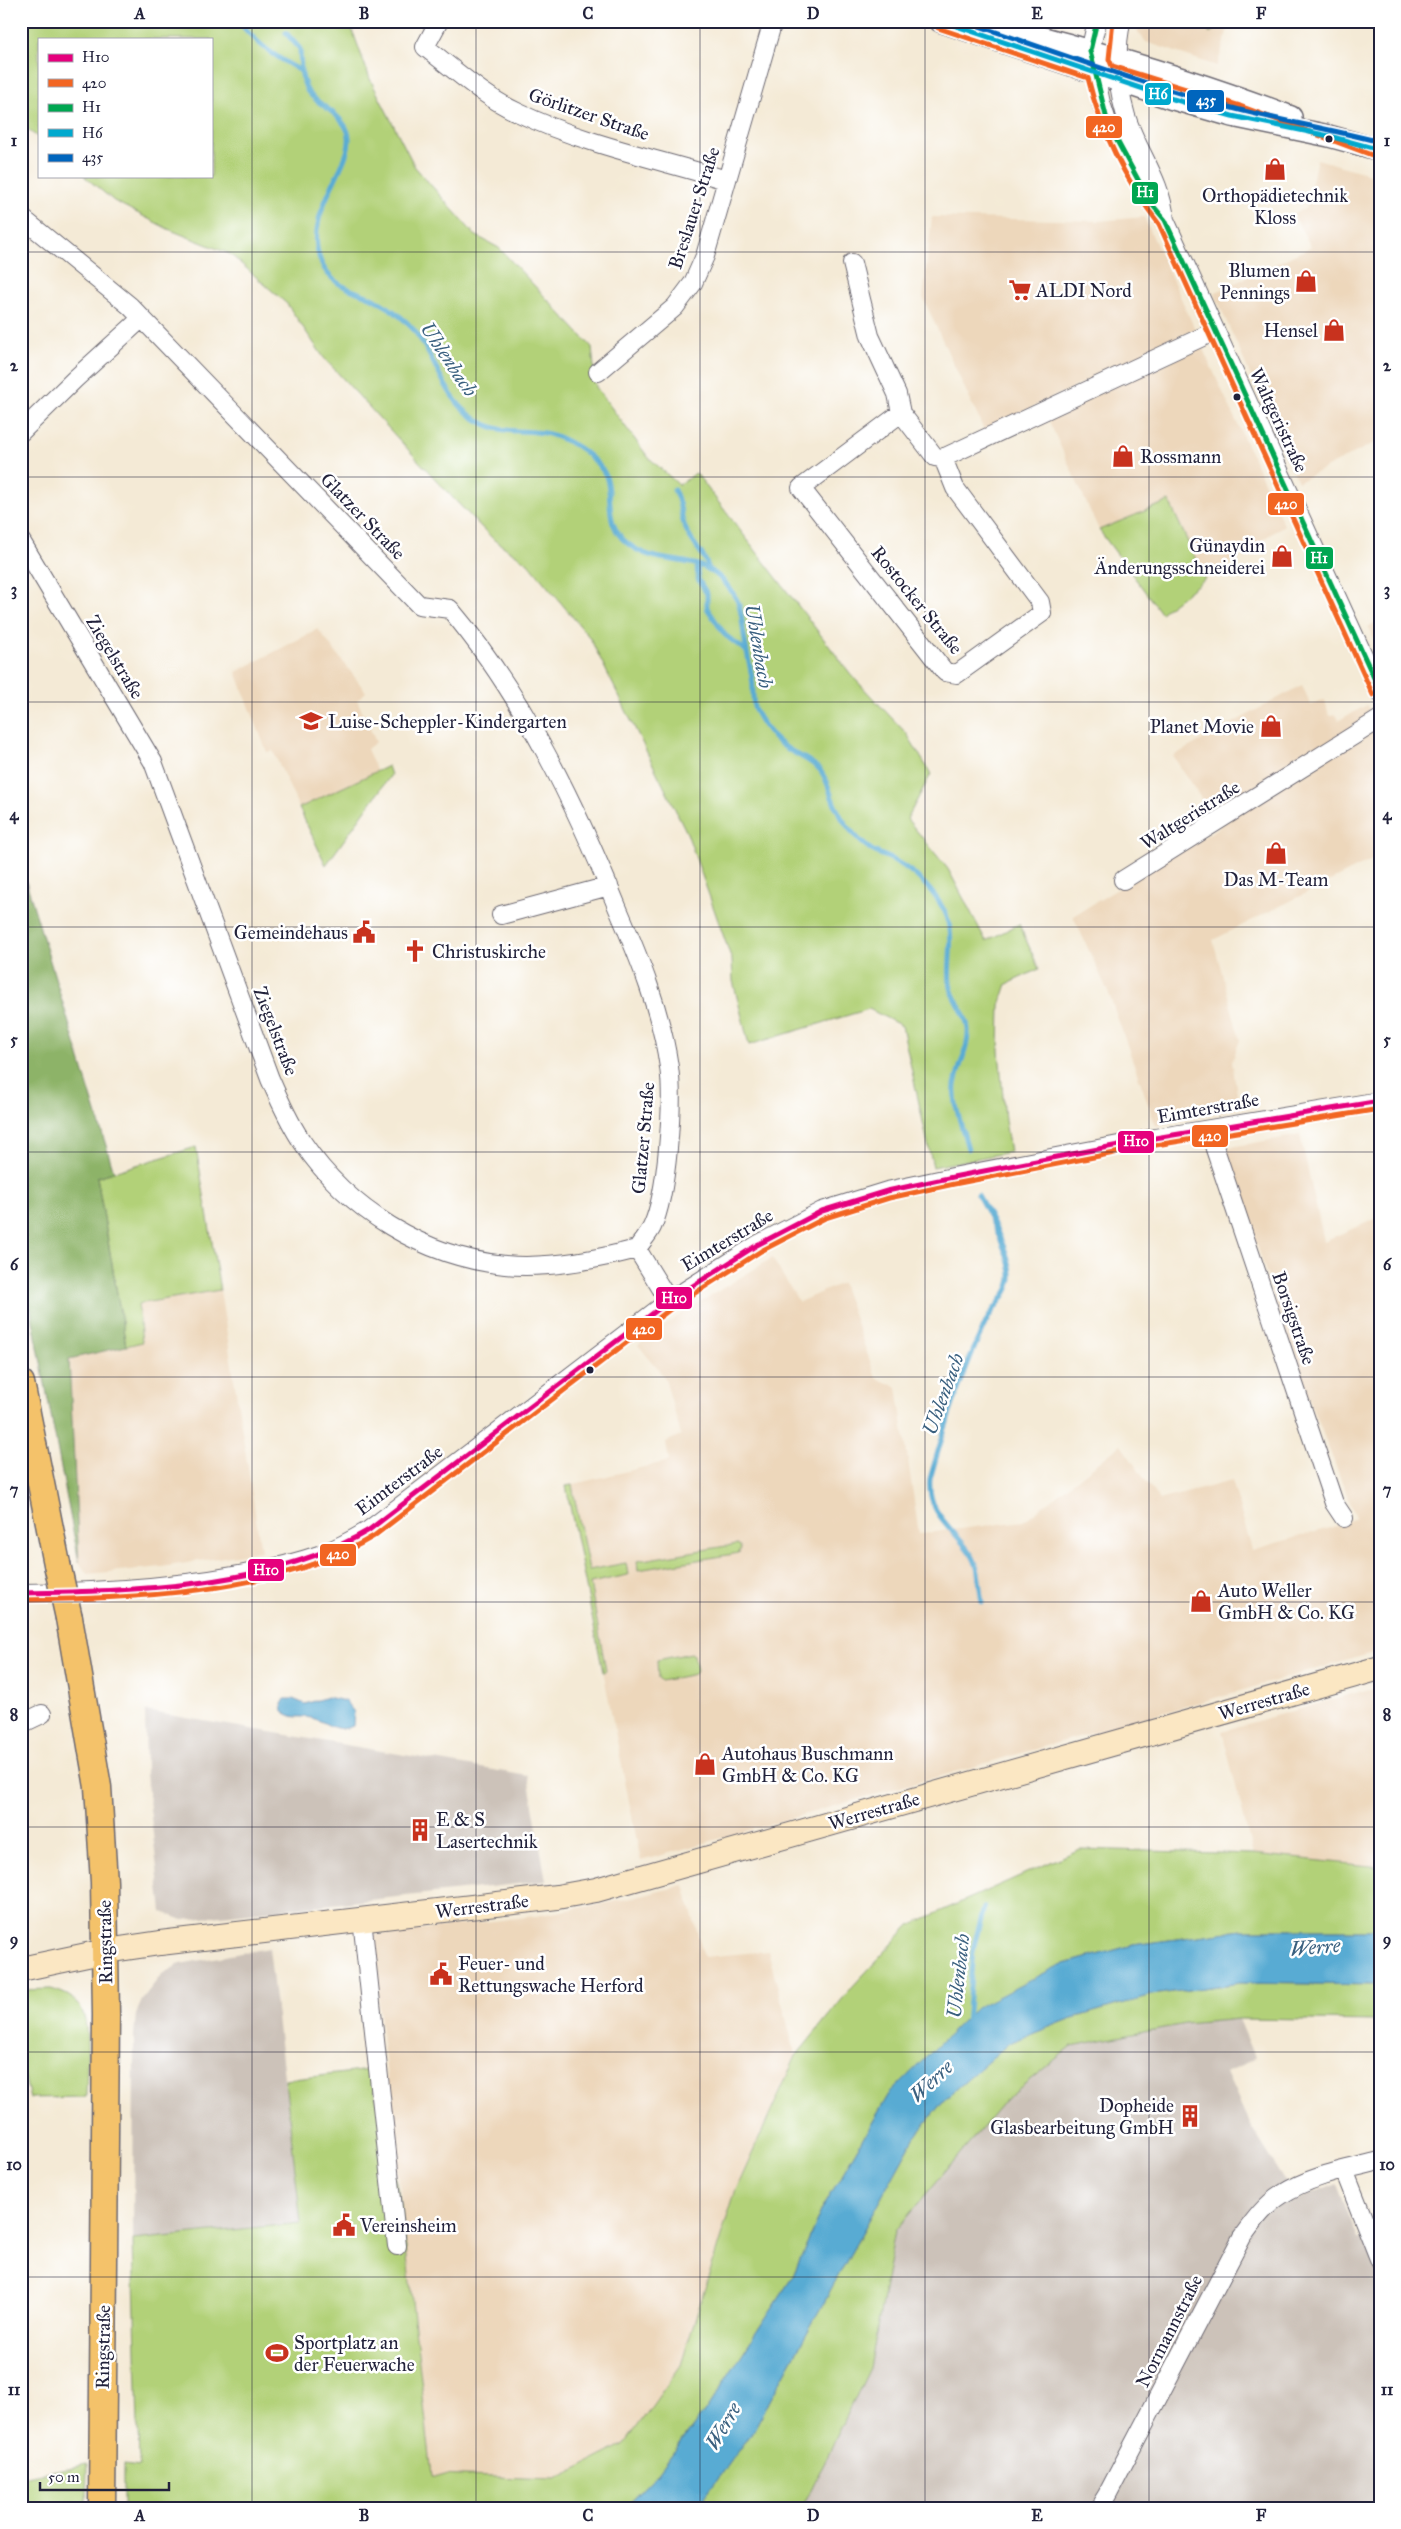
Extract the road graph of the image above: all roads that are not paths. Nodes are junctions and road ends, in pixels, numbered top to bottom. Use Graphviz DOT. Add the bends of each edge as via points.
graph roads {
  1 [pos="439,21"];
  2 [pos="773,21"];
  3 [pos="940,21"];
  4 [pos="974,21"];
  5 [pos="1097,21"];
  6 [pos="1121,21"];
  7 [pos="1090,51"];
  8 [pos="1116,59"];
  9 [pos="1094,72"];
  10 [pos="1120,81"];
  11 [pos="1371,148"];
  12 [pos="726,180"];
  13 [pos="21,217"];
  14 [pos="1165,220"];
  15 [pos="852,263"];
  16 [pos="142,318"];
  17 [pos="1215,331"];
  18 [pos="598,372"];
  19 [pos="901,413"];
  20 [pos="21,432"];
  21 [pos="943,458"];
  22 [pos="21,541"];
  23 [pos="1380,692"];
  24 [pos="1380,719"];
  25 [pos="1123,880"];
  26 [pos="609,886"];
  27 [pos="501,914"];
  28 [pos="1380,1101"];
  29 [pos="1210,1129"];
  30 [pos="636,1249"];
  31 [pos="669,1301"];
  32 [pos="21,1383"];
  33 [pos="1344,1518"];
  34 [pos="21,1593"];
  35 [pos="1380,1668"];
  36 [pos="42,1714"];
  37 [pos="21,1724"];
  38 [pos="362,1919"];
  39 [pos="106,1951"];
  40 [pos="21,1969"];
  41 [pos="1380,2161"];
  42 [pos="1344,2170"];
  43 [pos="397,2246"];
  44 [pos="1380,2262"];
  45 [pos="102,2508"];
  46 [pos="1098,2508"];
  1 -- 12 [label="street, Görlitzer Straße" via="425,47 476,87 517,112 563,132"];
  2 -- 12 [label="street, Breslauer Straße"];
  3 -- 9 [label="street"];
  4 -- 7 [label="street"];
  5 -- 7 [label="street"];
  6 -- 8 [label="street, Waltgeristraße"];
  7 -- 8 [label="street"];
  7 -- 9 [label="street, Waltgeristraße"];
  8 -- 10 [label="street, Waltgeristraße"];
  8 -- 11 [label="street" via="1242,99"];
  9 -- 10 [label="street"];
  9 -- 14 [label="street, Waltgeristraße" via="1101,103 1119,147 1150,202"];
  10 -- 11 [label="street" via="1232,116"];
  10 -- 14 [label="street, Waltgeristraße" via="1126,116 1163,198"];
  12 -- 18 [label="street, Breslauer Straße" via="705,256 693,283 675,307"];
  13 -- 16 [label="street, Glatzer Straße"];
  14 -- 17 [label="street, Waltgeristraße"];
  15 -- 19 [label="street, Rostocker Straße" via="870,336 897,394"];
  16 -- 20 [label="street"];
  16 -- 26 [label="street, Glatzer Straße" via="419,604 450,610 464,626 534,734 577,815"];
  17 -- 21 [label="street"];
  17 -- 23 [label="street, Waltgeristraße"];
  19 -- 21 [label="street, Rostocker Straße" via="935,456"];
  19 -- 21 [label="street, Rostocker Straße" via="801,488 945,672 957,674 1042,613 1040,602 955,488"];
  22 -- 30 [label="street, Ziegelstraße" via="153,762 270,1079 303,1144 324,1169 368,1212 394,1229 420,1242 477,1259 505,1265 535,1264 584,1260"];
  24 -- 25 [label="street, Waltgeristraße"];
  26 -- 27 [label="street"];
  26 -- 30 [label="street, Glatzer Straße" via="647,978 669,1068 671,1103 660,1198 652,1228"];
  28 -- 29 [label="street, Eimterstraße"];
  29 -- 31 [label="street, Eimterstraße" via="944,1179 844,1204 822,1211 757,1245"];
  29 -- 33 [label="street, Borsigstraße" via="1334,1503"];
  30 -- 31 [label="street"];
  31 -- 34 [label="street, Eimterstraße" via="383,1520 347,1543 300,1560 201,1580"];
  32 -- 39 [label="main road, Ringstraße, bridge" via="69,1618 98,1787"];
  35 -- 38 [label="main road, Werrestraße" via="596,1890"];
  36 -- 37 [label="street"];
  38 -- 39 [label="main road, Werrestraße"];
  38 -- 43 [label="street"];
  39 -- 40 [label="main road, Werrestraße"];
  39 -- 45 [label="main road, Ringstraße"];
  41 -- 42 [label="street, Normannstraße"];
  42 -- 44 [label="street"];
  42 -- 46 [label="street, Normannstraße" via="1294,2188 1266,2206 1242,2237 1108,2496"];
}
